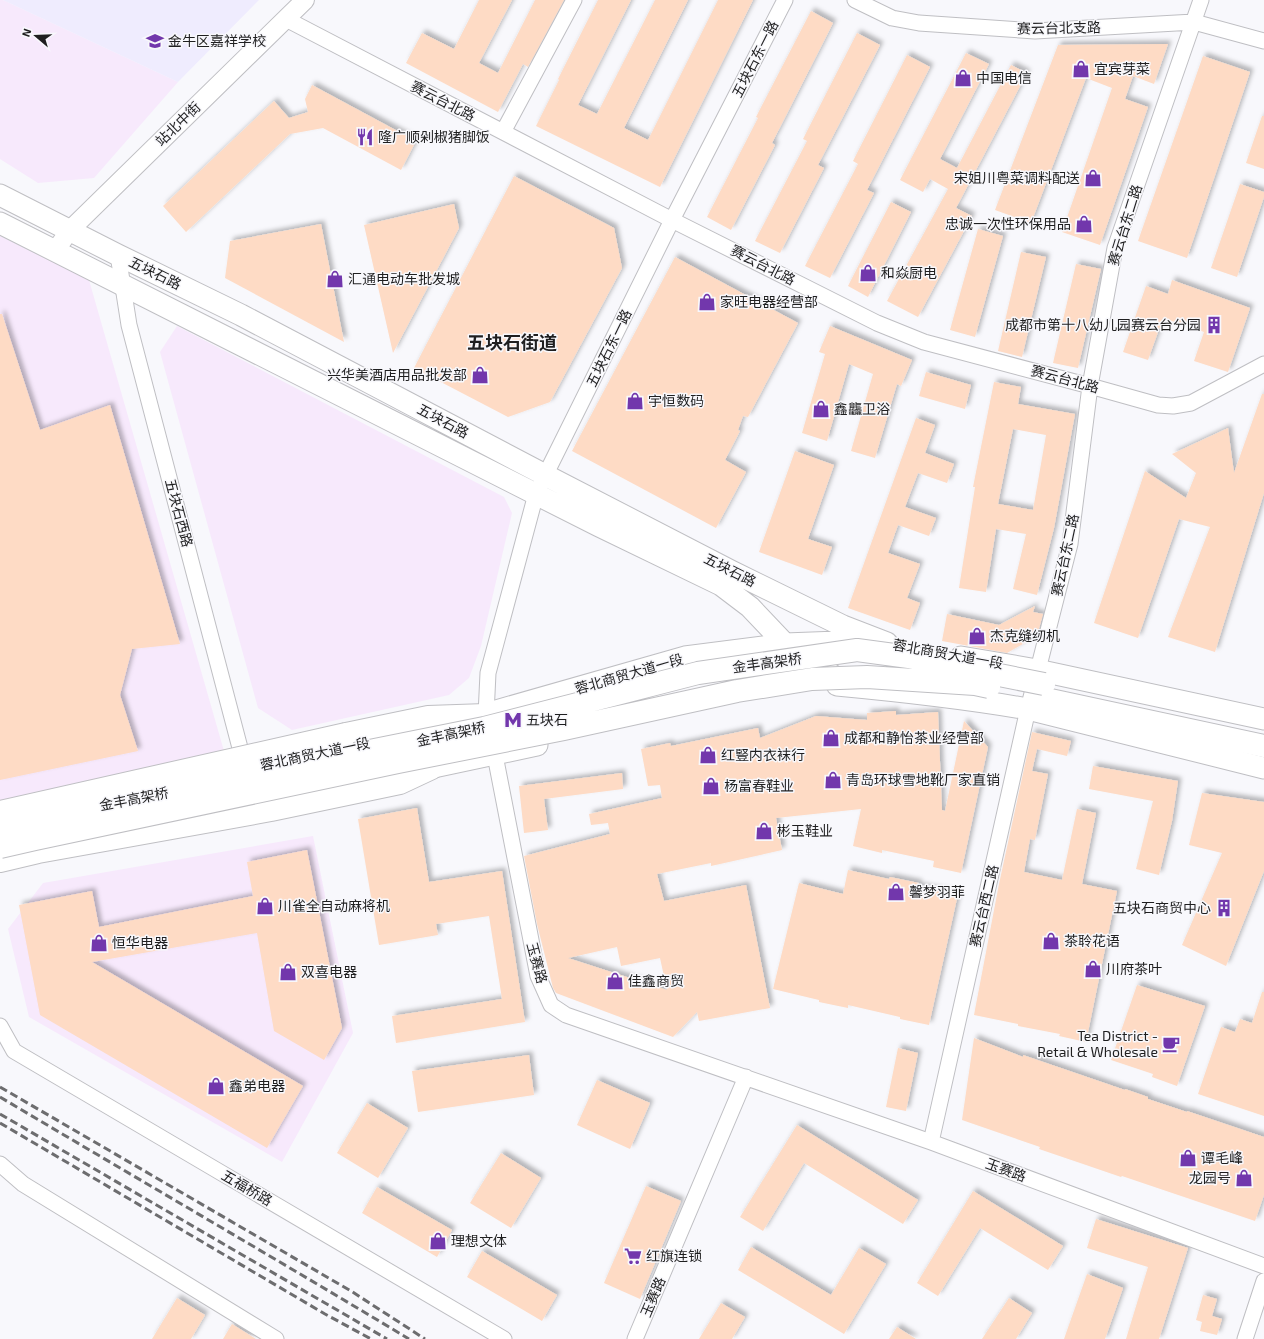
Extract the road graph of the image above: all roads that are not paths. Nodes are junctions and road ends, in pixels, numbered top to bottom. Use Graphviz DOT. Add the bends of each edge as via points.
graph roads {
  1 [pos="305,0"];
  2 [pos="574,0"];
  3 [pos="786,0"];
  4 [pos="855,0"];
  5 [pos="1201,0"];
  6 [pos="286,19"];
  7 [pos="1194,22"];
  8 [pos="1264,41"];
  9 [pos="503,132"];
  10 [pos="0,195"];
  11 [pos="672,220"];
  12 [pos="0,223"];
  13 [pos="70,230"];
  14 [pos="56,251"];
  15 [pos="118,255"];
  16 [pos="123,285"];
  17 [pos="1264,364"];
  18 [pos="1090,386"];
  19 [pos="545,476"];
  20 [pos="536,494"];
  21 [pos="887,643"];
  22 [pos="785,644"];
  23 [pos="853,687"];
  24 [pos="1037,690"];
  25 [pos="486,715"];
  26 [pos="1264,719"];
  27 [pos="1264,731"];
  28 [pos="1264,746"];
  29 [pos="495,754"];
  30 [pos="432,768"];
  31 [pos="1264,768"];
  32 [pos="246,769"];
  33 [pos="0,812"];
  34 [pos="0,821"];
  35 [pos="0,828"];
  36 [pos="0,848"];
  37 [pos="0,852"];
  38 [pos="0,861"];
  39 [pos="0,1026"];
  40 [pos="746,1077"];
  41 [pos="931,1142"];
  42 [pos="0,1164"];
  43 [pos="1264,1266"];
  44 [pos="1264,1281"];
  45 [pos="276,1339"];
  46 [pos="504,1339"];
  47 [pos="635,1339"];
  48 [pos="1245,1339"];
  1 -- 6 [label="street, 站北中街"];
  2 -- 9 [label="street"];
  3 -- 11 [label="street, 五块石东一路"];
  4 -- 7 [label="street, 赛云台北支路" via="892,18 919,23 1035,31"];
  5 -- 7 [label="street, 赛云台东二路"];
  6 -- 9 [label="street, 赛云台北路"];
  6 -- 13 [label="street, 站北中街"];
  7 -- 8 [label="street, 赛云台北支路"];
  7 -- 18 [label="street, 赛云台东二路" via="1115,248"];
  9 -- 11 [label="street, 赛云台北路"];
  10 -- 13 [label="main road, 五块石路"];
  11 -- 18 [label="street, 赛云台北路" via="877,322 924,342"];
  11 -- 19 [label="street, 五块石东一路"];
  12 -- 14 [label="main road, 五块石路"];
  13 -- 14 [label="street, 站北中街"];
  13 -- 15 [label="main road, 五块石路"];
  14 -- 16 [label="main road, 五块石路"];
  15 -- 16 [label="street, 五块石西路"];
  15 -- 19 [label="main road, 五块石路" via="241,315"];
  16 -- 20 [label="main road, 五块石路"];
  16 -- 32 [label="street, 五块石西路" via="130,325"];
  17 -- 18 [label="street, 赛云台北路" via="1191,403 1173,406 1158,405"];
  18 -- 24 [label="street, 赛云台东二路" via="1070,544"];
  19 -- 20 [label="street, 五块石东一路"];
  19 -- 21 [label="main road, 五块石路" via="829,620"];
  20 -- 22 [label="main road, 五块石路" via="721,585 750,607"];
  20 -- 25 [label="street, 五块石东一路" via="488,673"];
  21 -- 22 [label="main road, 蓉北商贸大道一段" via="865,641"];
  21 -- 24 [label="main road, 蓉北商贸大道一段"];
  22 -- 23 [label="main road, 五块石路" via="814,665"];
  22 -- 25 [label="main road, 蓉北商贸大道一段" via="685,657"];
  23 -- 24 [label="main road, 蓉北商贸大道一段" via="983,702"];
  23 -- 29 [label="main road, 蓉北商贸大道一段" via="818,684"];
  24 -- 26 [label="main road, 蓉北商贸大道一段"];
  24 -- 27 [label="highway"];
  24 -- 28 [label="highway, 蓉北商贸大道一段"];
  24 -- 31 [label="main road, 蓉北商贸大道一段"];
  24 -- 35 [label="highway, 金丰高架桥, bridge" via="909,657 856,650 698,673 484,728 66,812"];
  24 -- 36 [label="highway, 金丰高架桥, bridge" via="867,676 812,679 737,691 50,835"];
  24 -- 41 [label="street, 赛云台西二路"];
  25 -- 29 [label="street, 玉赛路"];
  25 -- 32 [label="main road, 蓉北商贸大道一段"];
  25 -- 33 [label="highway, bridge" via="428,717"];
  29 -- 30 [label="main road, 蓉北商贸大道一段"];
  29 -- 40 [label="street, 玉赛路" via="538,976 551,1005 566,1015"];
  30 -- 37 [label="main road, 蓉北商贸大道一段" via="271,796"];
  30 -- 38 [label="highway" via="400,783"];
  32 -- 34 [label="main road, 蓉北商贸大道一段"];
  39 -- 46 [label="street, 五福桥路" via="14,1051"];
  40 -- 41 [label="street, 玉赛路"];
  40 -- 47 [label="street, 玉赛路"];
  41 -- 43 [label="street, 玉赛路"];
  42 -- 45 [label="street" via="24,1184"];
  44 -- 48 [label="street"];
}
